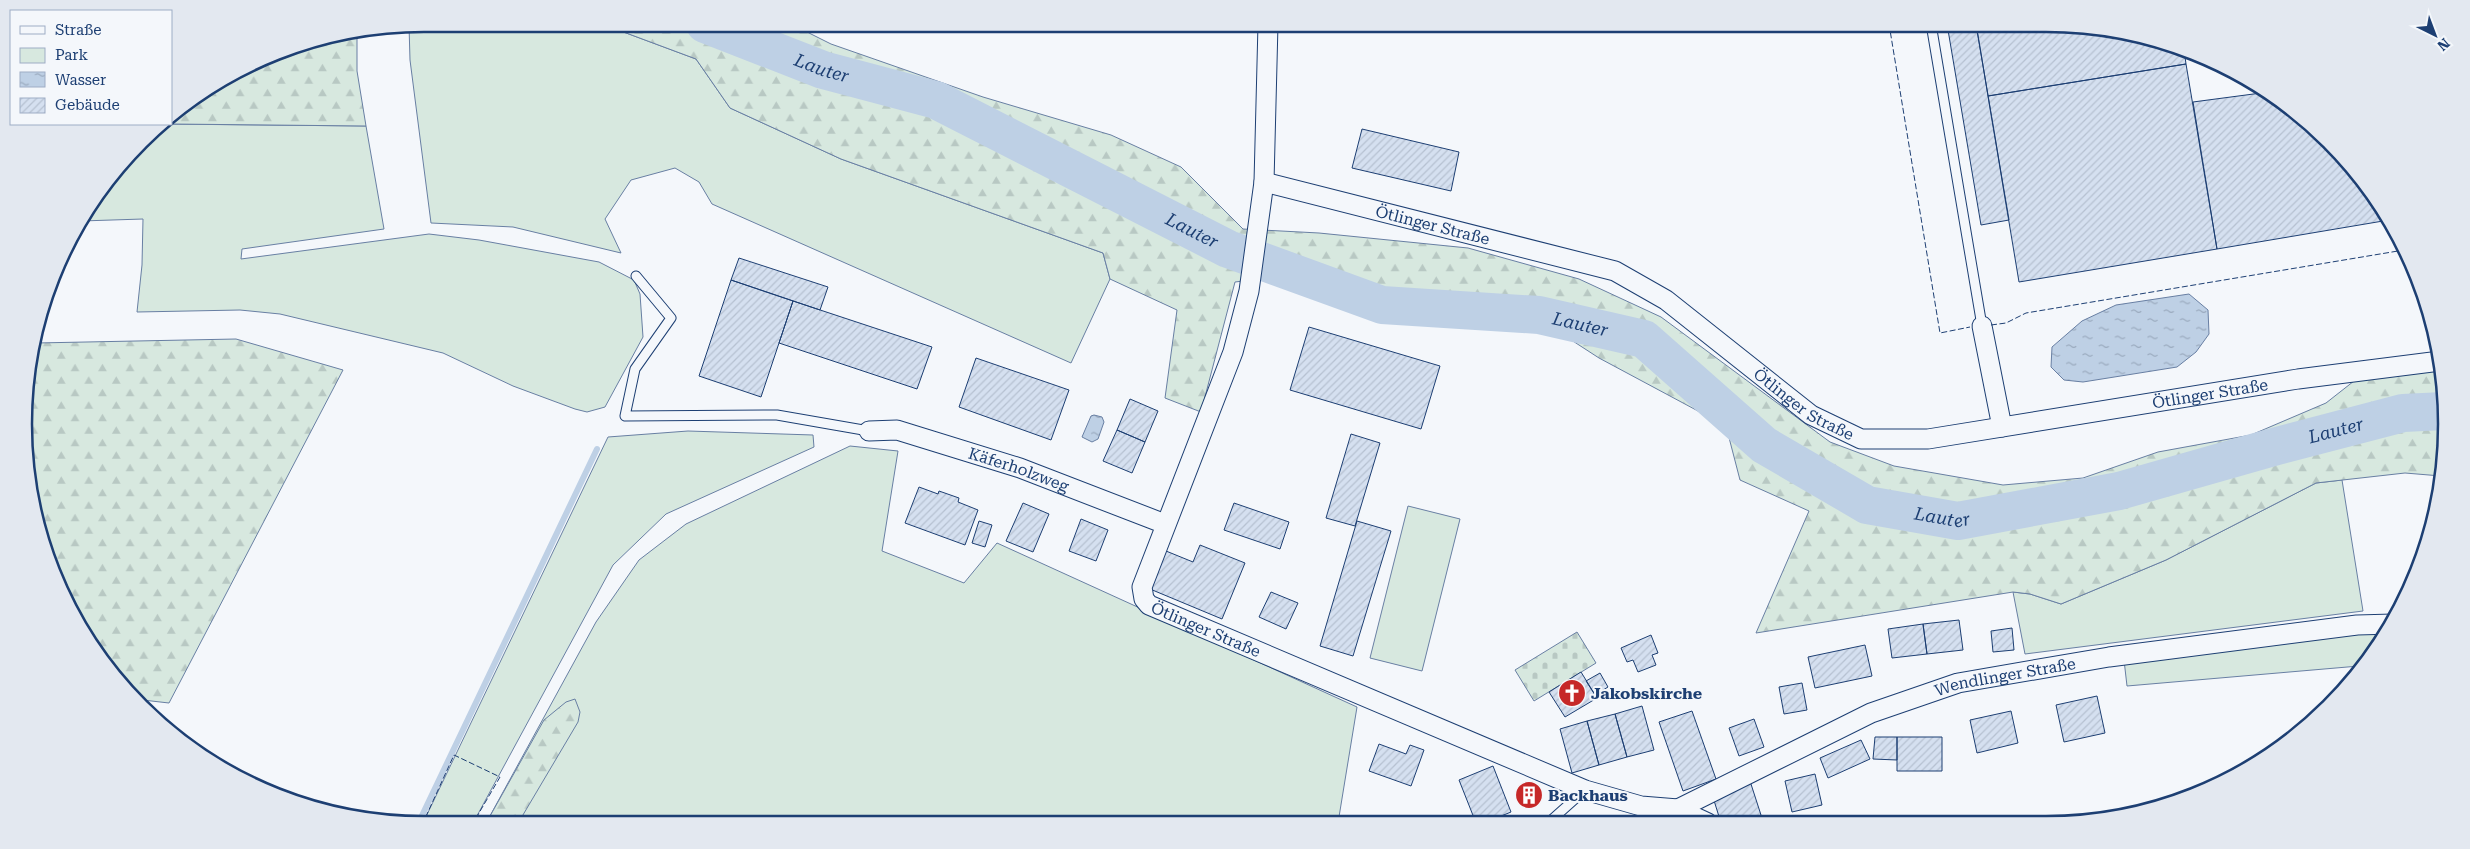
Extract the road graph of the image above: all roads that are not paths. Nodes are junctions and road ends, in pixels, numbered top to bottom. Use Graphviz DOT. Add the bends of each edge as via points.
graph roads {
  1 [pos="1268,32"];
  2 [pos="1932,32"];
  3 [pos="1264,182"];
  4 [pos="636,276"];
  5 [pos="1982,326"];
  6 [pos="2432,362"];
  7 [pos="2002,427"];
  8 [pos="869,431"];
  9 [pos="1165,524"];
  10 [pos="2382,624"];
  11 [pos="1585,790"];
  12 [pos="1678,809"];
  13 [pos="1556,816"];
  14 [pos="1693,816"];
  1 -- 3 [label="street, Ötlinger Straße"];
  2 -- 5 [label="lane"];
  3 -- 7 [label="street, Ötlinger Straße" via="1615,272 1666,300 1811,415 1861,439 1928,439"];
  3 -- 9 [label="street, Ötlinger Straße" via="1249,291 1233,352"];
  4 -- 8 [label="lane" via="671,318 635,369 625,416 777,415"];
  5 -- 7 [label="street"];
  6 -- 7 [label="street, Ötlinger Straße" via="2298,379"];
  8 -- 9 [label="street, Käferholzweg" via="907,432 1020,468"];
  9 -- 11 [label="street, Ötlinger Straße" via="1142,588 1149,606"];
  10 -- 12 [label="street, Wendlinger Straße" via="2109,657 1958,683 1871,713"];
  11 -- 12 [label="street, Ötlinger Straße" via="1641,806"];
  11 -- 13 [label="lane"];
  12 -- 14 [label="street"];
}
